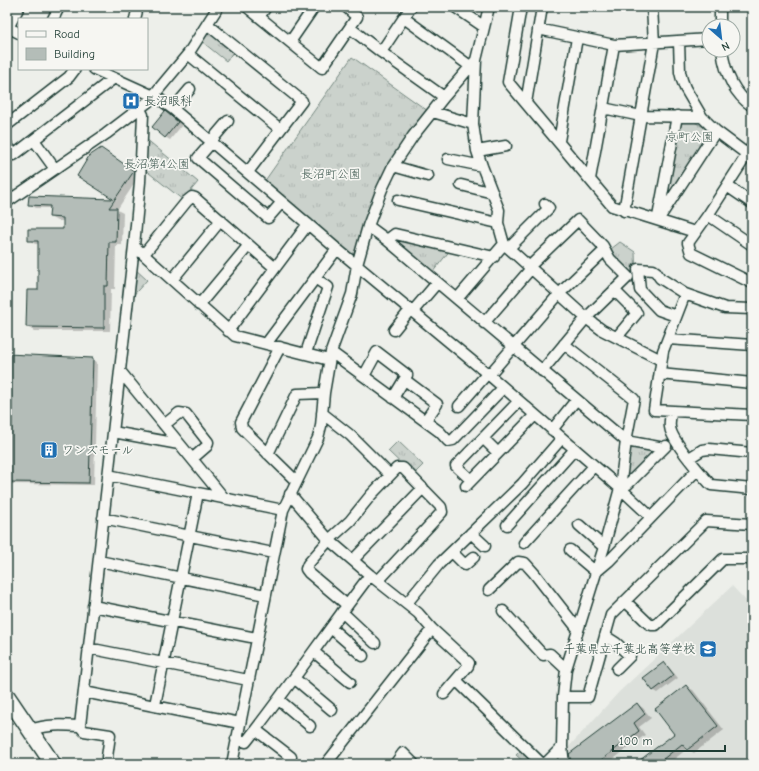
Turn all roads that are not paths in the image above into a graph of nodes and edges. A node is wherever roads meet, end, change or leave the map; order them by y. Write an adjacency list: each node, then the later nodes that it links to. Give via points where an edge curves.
1 (19, 7): 22 (street)
2 (59, 7): 17 (street)
3 (138, 7): 18 (street)
4 (218, 7): 20 (street)
5 (247, 7): 16 (street)
6 (266, 7): 16 (street)
7 (314, 7): 28 (street)
8 (346, 7): 23 (street, via 357,17)
9 (455, 7): 21 (street)
10 (489, 7): 21 (street)
11 (521, 7): 42 (street, via 508,82)
12 (542, 7): 24 (street)
13 (652, 7): 30 (street)
14 (720, 7): 19 (street)
15 (407, 11): 32 (street); 35 (street)
16 (259, 17): 28 (street)
17 (54, 18)
18 (135, 18)
19 (720, 18)
20 (207, 24): 33 (street); 54 (street, via 302,101)
21 (483, 26): 35 (street)
22 (7, 27): 25 (street)
23 (350, 28): 28 (street, via 322,68); 32 (street)
24 (538, 29): 26 (street); 42 (street)
25 (18, 32)
26 (577, 38): 31 (street); 57 (street)
27 (701, 40): 29 (street)
28 (290, 42)
29 (679, 42): 30 (street); 50 (street, via 682,80)
30 (654, 43): 31 (street); 48 (street)
31 (614, 45): 44 (street)
32 (381, 52): 41 (street)
33 (188, 54): 40 (street); 54 (street)
34 (723, 58): 43 (street, via 732,85)
35 (473, 63): 41 (street); 52 (street)
36 (74, 70): 53 (street, via 69,77)
37 (98, 70): 38 (street)
38 (112, 74): 40 (street); 56 (street)
39 (190, 90): 46 (street)
40 (153, 96): 45 (street); 46 (street)
41 (444, 97): 47 (street)
42 (526, 103): 57 (street)
43 (752, 106)
44 (603, 108): 48 (street); 69 (street)
45 (140, 109): 66 (street); 89 (street, via 143,115)
46 (173, 110): 58 (street)
47 (433, 112): 52 (street); 64 (street)
48 (641, 116): 49 (street); 78 (street)
49 (676, 116): 50 (street); 81 (street)
50 (702, 117): 55 (street)
51 (228, 121): 58 (street)
52 (473, 124): 61 (street)
53 (7, 125)
54 (280, 129): 67 (street)
55 (716, 131): 62 (street); 81 (street)
56 (34, 140): 59 (street, via 14,155); 66 (street)
57 (559, 141): 69 (street)
58 (212, 142): 67 (street); 75 (street, via 198,158 268,218)
59 (7, 145)
60 (506, 146): 61 (street)
61 (477, 151): 65 (street)
62 (750, 153): 71 (street)
63 (448, 159): 65 (street)
64 (393, 166): 68 (street); 84 (street)
65 (482, 166): 72 (street)
66 (55, 169): 74 (street)
67 (248, 172): 75 (street)
68 (428, 176)
69 (590, 180): 78 (street, via 612,206)
70 (461, 186): 72 (street)
71 (727, 186): 76 (street); 79 (street)
72 (493, 193): 82 (street, via 499,210)
73 (398, 200): 82 (street)
74 (7, 202)
75 (282, 202): 83 (street)
76 (752, 203)
77 (545, 204): 90 (street, via 549,208)
78 (624, 211): 81 (street)
79 (708, 215): 85 (street); 88 (street)
80 (221, 220): 87 (street); 93 (street, via 192,197); 99 (street)
81 (658, 220): 85 (street)
82 (498, 223): 90 (street)
83 (308, 224): 91 (street); 97 (street)
84 (368, 226): 86 (street); 95 (street)
85 (695, 232): 101 (street, via 688,243 691,253)
86 (387, 240): 94 (street, via 395,234); 100 (street)
87 (249, 245): 97 (street); 106 (street)
88 (752, 245)
89 (134, 246): 93 (street); 125 (street)
90 (507, 246): 94 (street); 96 (street)
91 (337, 249): 95 (street); 98 (street)
92 (605, 250): 96 (street, via 578,220); 102 (street, via 610,260 628,277); 103 (street)
93 (144, 254): 99 (street)
94 (494, 257): 105 (street)
95 (357, 265): 108 (street); 122 (street, via 352,294)
96 (530, 266): 103 (street); 111 (street, via 528,272)
97 (274, 268): 113 (street)
98 (315, 278): 116 (street); 121 (street, via 328,287)
99 (172, 280): 106 (street)
100 (437, 283): 105 (street); 108 (street)
101 (752, 283)
102 (614, 290): 110 (street); 114 (street, via 637,314)
103 (559, 294): 110 (street); 120 (street)
104 (685, 294): 107 (street, via 725,308); 109 (street); 109 (street, via 660,278 653,270 638,269 640,290 659,310)
105 (457, 299): 111 (street)
106 (199, 305): 113 (street)
107 (752, 309)
108 (412, 311): 112 (street); 127 (street)
109 (676, 316): 115 (street)
110 (586, 318): 114 (street); 117 (street)
111 (484, 322): 120 (street)
112 (394, 330)
113 (228, 331): 116 (street, via 239,337)
114 (617, 337): 123 (street)
115 (668, 339): 118 (street); 123 (street)
116 (266, 344): 119 (street)
117 (564, 344): 124 (street); 148 (street, via 634,399)
118 (752, 345)
119 (280, 347): 121 (street); 154 (street, via 241,422 242,428)
120 (513, 347): 124 (street); 127 (street)
121 (306, 354): 122 (street)
122 (330, 356): 128 (street); 132 (street)
123 (661, 360): 126 (street)
124 (542, 371): 134 (street)
125 (120, 372): 142 (street); 144 (street)
126 (660, 374): 130 (street); 137 (street, via 654,410)
127 (488, 375): 131 (street); 136 (street)
128 (364, 376): 129 (street, via 377,352 407,375); 133 (street)
129 (405, 380): 133 (street); 141 (street, via 437,404)
130 (752, 383)
131 (503, 388): 135 (street); 141 (street, via 450,441)
132 (324, 394): 138 (street); 154 (street, via 297,394)
133 (393, 398): 141 (street)
134 (576, 400): 143 (street); 148 (street)
135 (519, 401): 139 (street); 145 (street)
136 (459, 406)
137 (671, 411): 140 (street); 147 (street, via 670,428)
138 (322, 414): 160 (street, via 350,435); 161 (street, via 318,438)
139 (535, 415): 143 (street); 152 (street)
140 (752, 415)
141 (425, 421)
142 (164, 425): 149 (street); 156 (street, via 179,413 186,414 208,442 208,446)
143 (552, 430): 146 (street)
144 (113, 432): 149 (street); 159 (street)
145 (484, 438): 152 (street); 152 (street, via 456,466 469,483)
146 (562, 438): 151 (street); 174 (street, via 522,484)
147 (674, 438): 150 (street); 155 (street)
148 (626, 442): 150 (street); 163 (street)
149 (179, 444): 156 (street)
150 (664, 448): 163 (street, via 628,484)
151 (575, 449): 157 (street); 172 (street)
152 (498, 453)
153 (752, 453): 155 (street, via 709,449)
154 (268, 454): 161 (street)
155 (689, 458): 158 (street)
156 (192, 459): 167 (street)
157 (594, 466): 163 (street); 177 (street)
158 (697, 470): 164 (street, via 711,485); 169 (street)
159 (108, 475): 165 (street); 170 (street)
160 (390, 475): 162 (street, via 397,468 403,468); 176 (street, via 350,521)
161 (296, 481): 166 (street)
162 (423, 488): 185 (street); 189 (street, via 441,507 442,512)
163 (620, 488): 169 (street); 179 (street)
164 (752, 489)
165 (198, 493): 167 (street); 175 (street)
166 (290, 494): 168 (street); 176 (street)
167 (224, 498): 168 (street)
168 (283, 510): 182 (street)
169 (651, 517): 187 (street)
170 (103, 518): 175 (street); 186 (street)
171 (752, 524): 192 (street, via 706,521)
172 (507, 525)
173 (579, 525): 179 (street)
174 (471, 533): 178 (street); 181 (street)
175 (189, 536): 182 (street); 188 (street)
176 (328, 540): 185 (street); 195 (street, via 306,569)
177 (524, 543)
178 (485, 546)
179 (604, 546): 187 (street)
180 (570, 550): 187 (street)
181 (452, 552): 183 (street, via 465,565); 193 (street)
182 (274, 553): 191 (street)
183 (474, 557)
184 (752, 559): 192 (street, via 723,559 656,624 649,624)
185 (353, 560): 189 (street)
186 (99, 561): 188 (street); 194 (street)
187 (596, 572): 199 (street)
188 (181, 578): 191 (street); 197 (street)
189 (374, 578): 193 (street); 195 (street)
190 (489, 590): 199 (street, via 518,562 525,563)
191 (265, 595): 202 (street)
192 (625, 601): 201 (street, via 611,615)
193 (407, 603): 200 (street)
194 (93, 606): 197 (street); 204 (street)
195 (344, 608): 198 (street); 203 (street)
196 (503, 611): 208 (street, via 543,655 550,654)
197 (172, 621): 202 (street); 207 (street)
198 (331, 628): 205 (street); 206 (street)
199 (577, 628): 208 (street)
200 (432, 629): 212 (street, via 469,663); 232 (street)
201 (604, 636): 209 (street, via 630,656); 217 (street, via 588,696)
202 (256, 638): 211 (street)
203 (375, 643)
204 (88, 648): 207 (street); 214 (street)
205 (314, 652): 210 (street); 213 (street)
206 (363, 656)
207 (164, 663): 211 (street); 219 (street)
208 (566, 669): 217 (street)
209 (617, 669)
210 (294, 678): 218 (street); 220 (street)
211 (248, 680): 221 (street)
212 (456, 680): 215 (street); 235 (street)
213 (350, 682)
214 (84, 692): 219 (street); 222 (street)
215 (444, 694)
216 (7, 696): 224 (highway)
217 (563, 697): 227 (street)
218 (279, 700): 223 (street); 225 (street)
219 (155, 705): 221 (street)
220 (332, 710)
221 (240, 723): 226 (street)
222 (80, 726): 224 (street, via 49,725); 230 (street, via 84,731 110,735 107,757)
223 (310, 726)
224 (30, 730): 229 (highway)
225 (256, 730): 226 (street, via 246,742); 228 (street)
226 (236, 739): 231 (street)
227 (562, 747): 236 (street); 237 (street)
228 (291, 757)
229 (53, 764)
230 (109, 764)
231 (232, 764)
232 (326, 764)
233 (395, 764): 234 (street, via 403,753)
234 (414, 764)
235 (542, 764)
236 (545, 764)
237 (564, 764)

